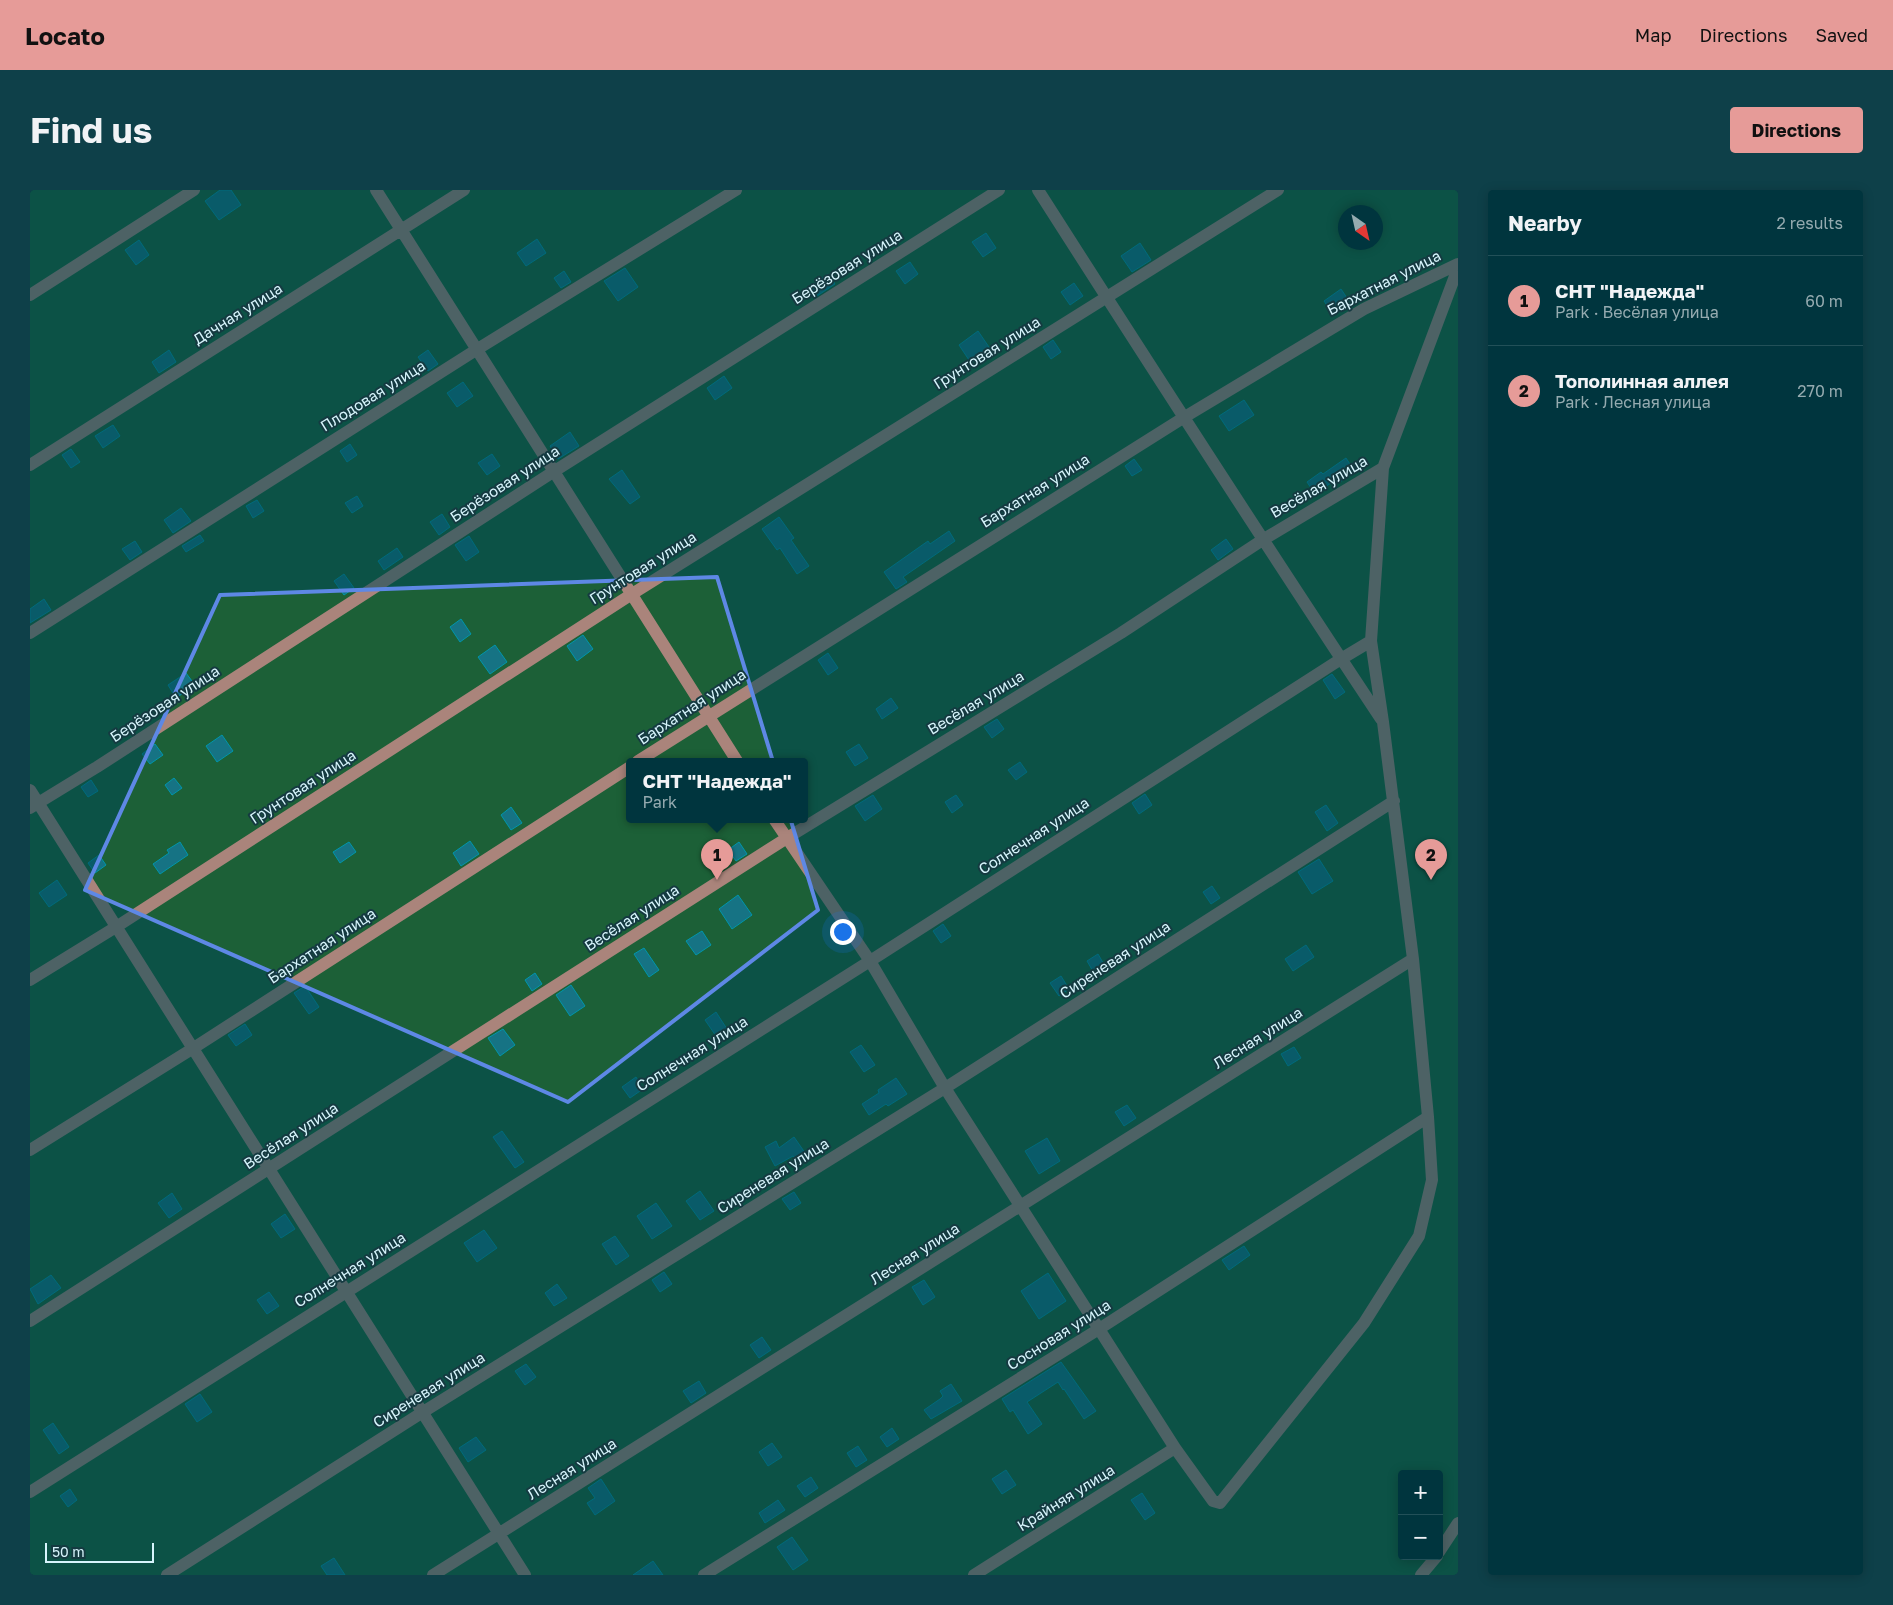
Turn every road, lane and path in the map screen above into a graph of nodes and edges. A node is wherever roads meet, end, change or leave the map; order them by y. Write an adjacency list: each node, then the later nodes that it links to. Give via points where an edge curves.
1 (194, 190): 11 (street)
2 (376, 190): 8 (street)
3 (464, 190): 8 (street, Дачная улица)
4 (736, 190): 13 (street, Плодовая улица)
5 (999, 190): 17 (street, Берёзовая улица)
6 (1038, 190): 12 (street)
7 (1278, 190): 12 (street, Грунтовая улица)
8 (401, 230): 13 (street); 15 (street, Дачная улица)
9 (1458, 264): 14 (street, Бархатная улица, via 1364,309)
10 (1458, 268): 16 (street)
11 (30, 295)
12 (1107, 298): 14 (street); 19 (street, Грунтовая улица)
13 (476, 350): 17 (street); 20 (street, Плодовая улица)
14 (1182, 418): 18 (street); 23 (street, Бархатная улица)
15 (30, 465)
16 (1384, 468): 18 (street, Весёлая улица); 21 (street)
17 (553, 472): 19 (street); 30 (street, Берёзовая улица)
18 (1264, 538): 22 (street); 32 (street, Весёлая улица, via 1121,633)
19 (632, 594): 23 (street); 33 (street, Грунтовая улица)
20 (30, 633)
21 (1371, 642): 22 (street, Солнечная улица); 24 (street)
22 (1341, 658): 24 (street); 35 (street, Солнечная улица)
23 (708, 716): 25 (street, Бархатная улица); 26 (street)
24 (1384, 722): 29 (street)
25 (643, 758)
26 (735, 758)
27 (626, 770): 37 (street, Бархатная улица)
28 (30, 790): 30 (street)
29 (1394, 800): 34 (street); 38 (street, Сиреневая улица)
30 (34, 806): 33 (street)
31 (777, 823): 32 (street)
32 (787, 838): 35 (street); 41 (street, Весёлая улица)
33 (116, 927): 36 (street, Грунтовая улица); 37 (street)
34 (1413, 959): 39 (street); 42 (street, Лесная улица)
35 (870, 961): 38 (street); 43 (street, Солнечная улица)
36 (30, 980)
37 (192, 1049): 40 (street, Бархатная улица); 41 (street)
38 (945, 1088): 42 (street); 46 (street, Сиреневая улица)
39 (1428, 1117): 45 (street, Сосновая улица); 47 (street, via 1432,1180 1419,1236 1364,1323 1220,1503 1213,1501)
40 (30, 1150)
41 (269, 1170): 43 (street); 44 (street, Весёлая улица)
42 (1022, 1206): 45 (street); 50 (street, Лесная улица)
43 (346, 1292): 46 (street); 48 (street, Солнечная улица)
44 (30, 1322)
45 (1099, 1329): 47 (street); 56 (street, Сосновая улица)
46 (423, 1412): 50 (street); 53 (street, Сиреневая улица)
47 (1175, 1448): 57 (street, Крайняя улица)
48 (30, 1492)
49 (1458, 1523): 51 (street)
50 (498, 1534): 54 (street, Лесная улица); 55 (street)
51 (1443, 1546)
52 (1433, 1560): 58 (street)
53 (167, 1575)
54 (433, 1575)
55 (525, 1575)
56 (704, 1575)
57 (974, 1575)
58 (1420, 1575)

